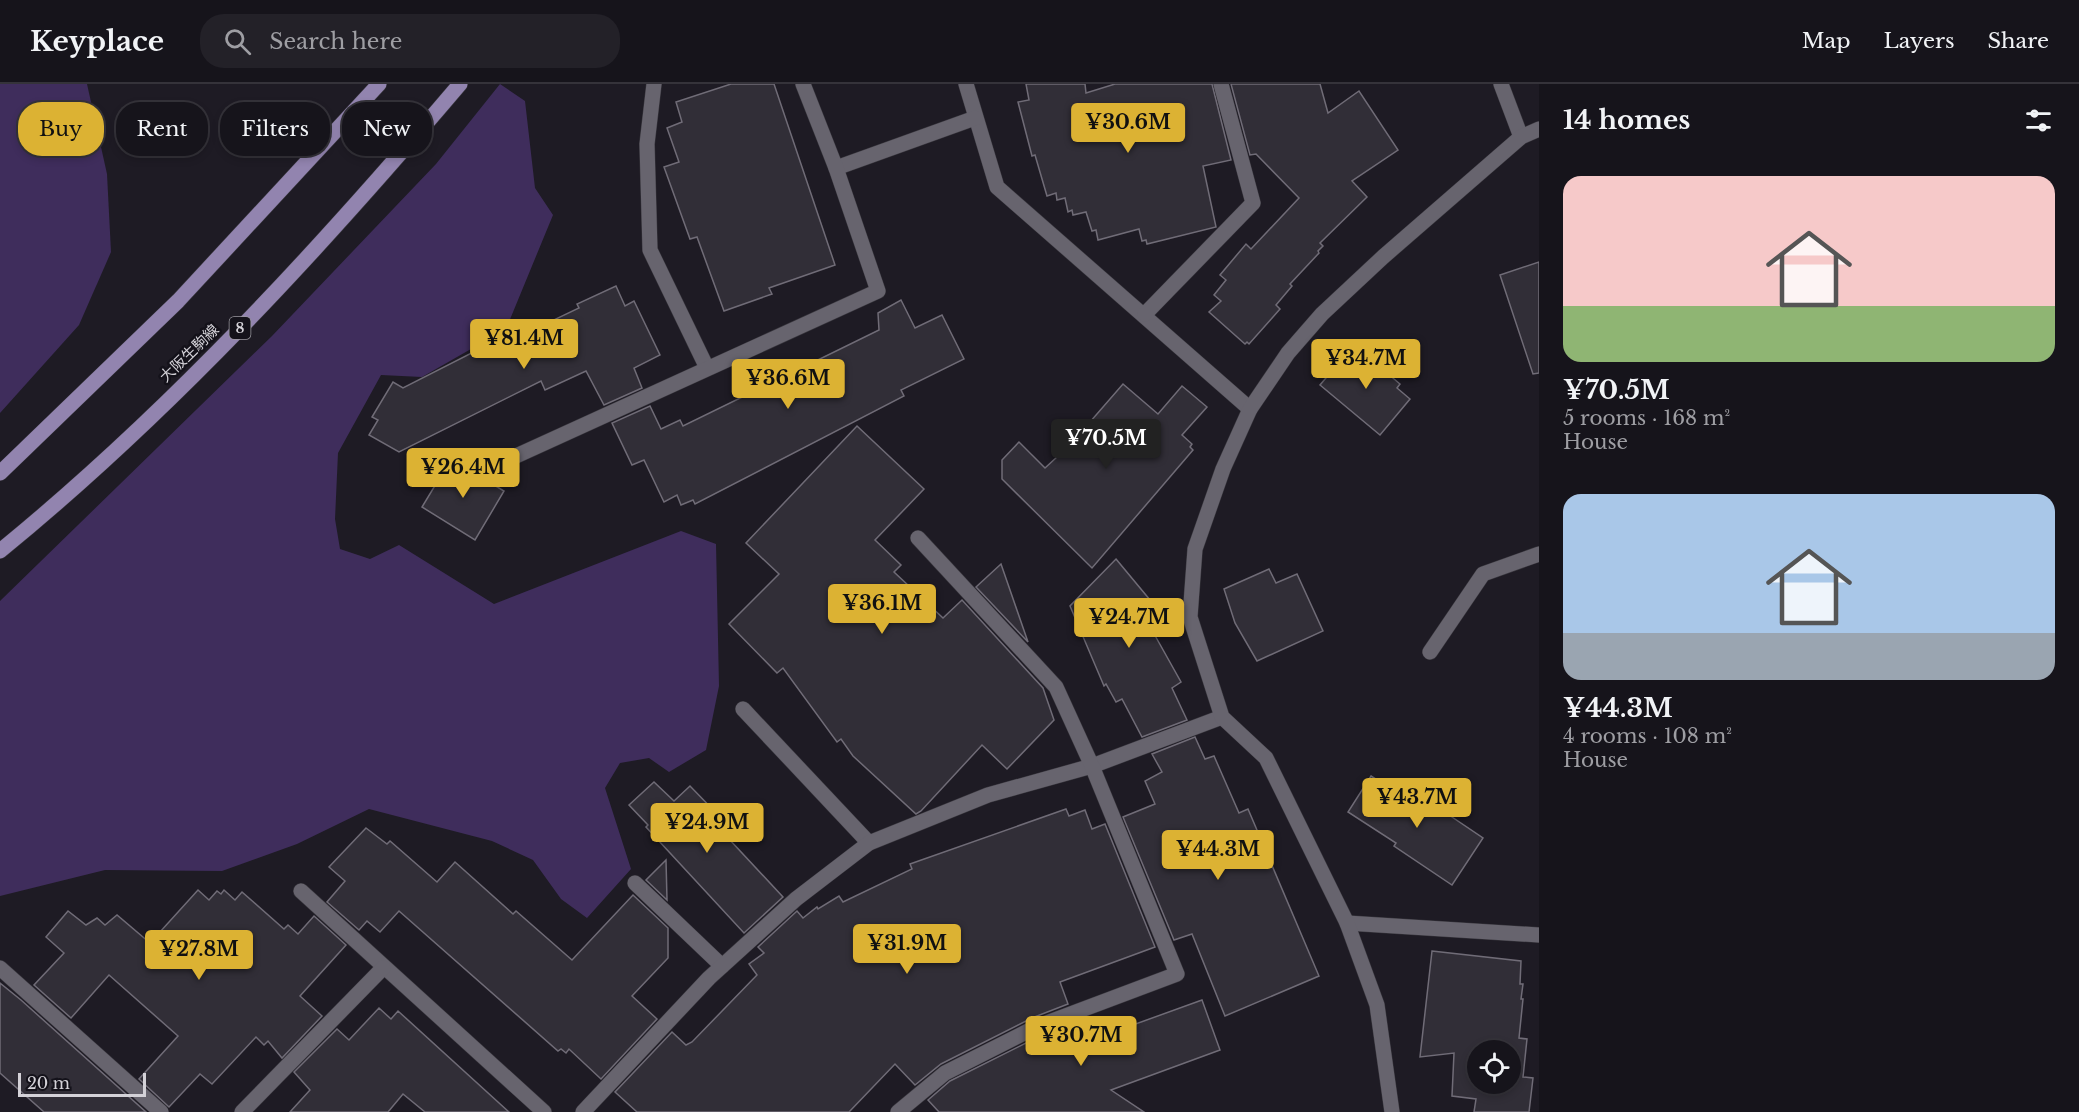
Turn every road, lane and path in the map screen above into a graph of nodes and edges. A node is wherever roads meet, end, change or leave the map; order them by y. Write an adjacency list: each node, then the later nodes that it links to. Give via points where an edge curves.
1 (379, 84): 16 (main road, via 178,302)
2 (460, 84): 18 (main road, 大阪生駒線 / 8, via 377,182 214,355)
3 (654, 84): 13 (street, via 647,144 650,250)
4 (803, 84): 11 (street)
5 (966, 84): 8 (street)
6 (1221, 84): 12 (street, via 1253,203)
7 (1501, 84): 10 (street)
8 (975, 118): 11 (street); 12 (street, via 997,187)
9 (1539, 129): 10 (street)
10 (1521, 137): 14 (street, via 1322,314 1288,353)
11 (836, 168): 13 (street, via 878,291)
12 (1145, 314): 14 (street)
13 (707, 368): 15 (street)
14 (1250, 409): 22 (street, via 1223,469 1195,549 1190,617)
15 (516, 456)
16 (0, 473)
17 (918, 538): 23 (street, via 1056,687)
18 (0, 551)
19 (1539, 554): 20 (street, via 1483,574)
20 (1430, 652)
21 (743, 709): 24 (street)
22 (1222, 717): 23 (street); 27 (street, via 1266,758)
23 (1092, 766): 24 (street, via 988,795); 36 (street, via 1177,974 1036,1027 945,1073)
24 (869, 843): 29 (street, via 796,899)
25 (635, 883): 29 (street)
26 (301, 891): 31 (street)
27 (1347, 923): 28 (street); 37 (street, via 1377,1005)
28 (1539, 935)
29 (722, 966): 35 (street)
30 (0, 968): 32 (street)
31 (383, 968): 33 (street); 34 (street)
32 (161, 1112)
33 (242, 1112)
34 (544, 1112)
35 (583, 1112)
36 (898, 1112)
37 (1392, 1112)

